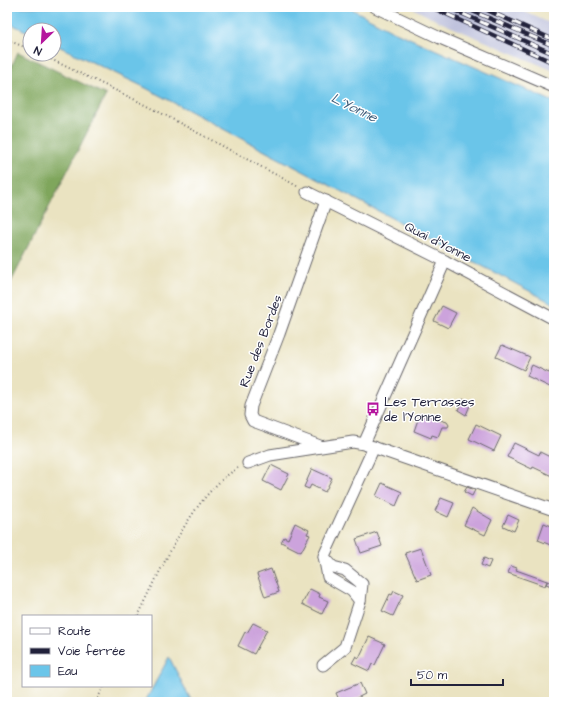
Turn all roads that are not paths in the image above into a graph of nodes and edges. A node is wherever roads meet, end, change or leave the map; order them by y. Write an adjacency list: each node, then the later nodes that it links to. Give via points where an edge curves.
1 (379, 8): 2 (street, via 440,38)
2 (554, 87)
3 (307, 192): 4 (street, Quai d'Yonne)
4 (326, 201): 5 (street, Quai d'Yonne); 8 (street, Rue des Bordes, via 251,406 250,416 253,421)
5 (445, 261): 6 (street, Quai d'Yonne); 7 (street)
6 (554, 319)
7 (364, 444): 8 (street); 10 (street); 11 (street, via 324,556 333,567 345,570 362,584 360,601 346,647)
8 (321, 447): 9 (street, via 270,455)
9 (248, 463)
10 (554, 510)
11 (323, 665)

